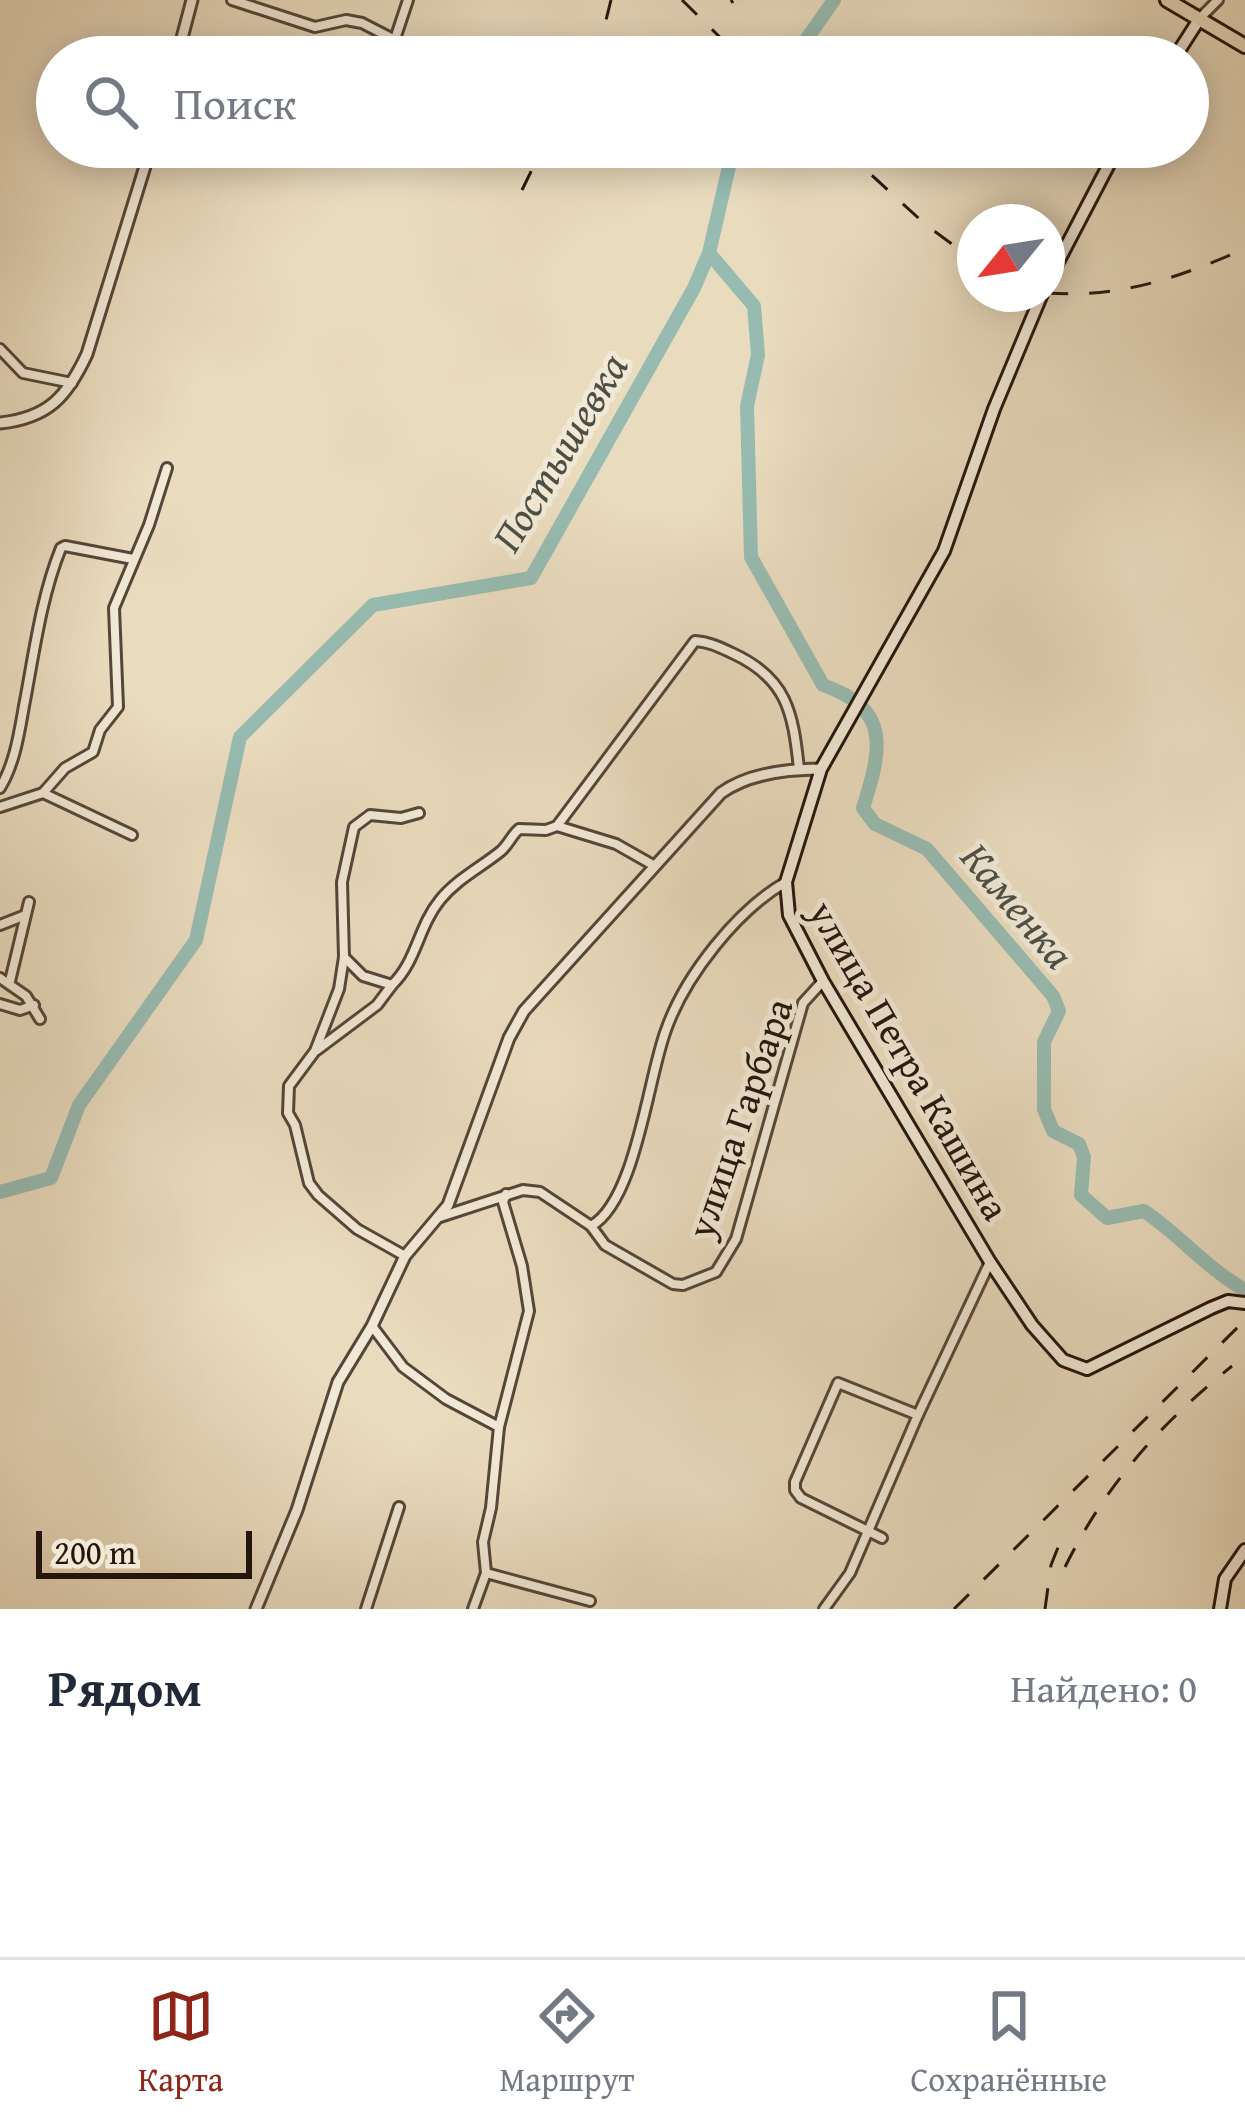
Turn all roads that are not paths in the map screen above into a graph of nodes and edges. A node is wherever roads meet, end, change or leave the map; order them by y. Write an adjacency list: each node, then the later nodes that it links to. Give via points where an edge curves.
1 (192, 0): 7 (street)
2 (232, 0): 8 (street, via 315,27 346,20)
3 (408, 0): 9 (street)
4 (1167, 0): 6 (main road)
5 (1218, 0): 6 (street)
6 (1200, 18): 10 (main road); 11 (main road)
7 (183, 36)
8 (387, 36)
9 (396, 36)
10 (1188, 36)
11 (1245, 46)
12 (145, 168): 17 (street)
13 (1107, 168): 14 (main road)
14 (1065, 249)
15 (1034, 312): 22 (main road, улица Петра Кашина, via 944,551)
16 (0, 349): 17 (street, via 23,373)
17 (74, 383): 18 (street, via 32,418)
18 (0, 423)
19 (167, 468): 20 (street)
20 (133, 559): 23 (street, via 61,548); 24 (street, via 114,608 118,706 93,752)
21 (799, 769): 22 (street); 27 (street, via 776,680 695,641); 29 (street, via 734,783)
22 (821, 769): 30 (main road, улица Петра Кашина)
23 (0, 788)
24 (43, 793): 25 (street); 28 (street)
25 (0, 807)
26 (419, 813): 34 (street, via 370,815 354,827 341,882)
27 (557, 826): 29 (street); 37 (street, via 519,829 440,901)
28 (132, 835)
29 (653, 865): 43 (street, via 524,1011)
30 (786, 881): 36 (main road, улица Петра Кашина, via 789,915); 44 (street, via 740,915 680,997 637,1145 610,1208)
31 (29, 902): 32 (street)
32 (25, 915): 33 (street); 35 (street)
33 (0, 926)
34 (344, 957): 37 (street, via 363,976); 41 (street)
35 (5, 979): 39 (street)
36 (823, 981): 44 (street, улица Гарбара, via 803,1004 736,1239 716,1272 673,1283 605,1245); 46 (main road, улица Петра Кашина)
37 (392, 985): 41 (street)
38 (0, 1004): 39 (street)
39 (34, 1005): 40 (street)
40 (40, 1019)
41 (315, 1051): 45 (street, via 289,1086 287,1113 309,1183 357,1229)
42 (506, 1193): 43 (street); 44 (street, via 540,1192); 50 (street, via 529,1311)
43 (437, 1219): 45 (street)
44 (591, 1226)
45 (405, 1256): 48 (street)
46 (990, 1262): 47 (main road, улица Петра Кашина, via 1063,1360 1087,1369 1211,1308); 49 (street)
47 (1245, 1303)
48 (372, 1326): 50 (street, via 403,1367); 57 (street, via 338,1382)
49 (918, 1415): 52 (street); 52 (street, via 838,1383 794,1482 802,1498)
50 (499, 1427): 55 (street)
51 (399, 1508): 58 (street)
52 (868, 1529): 53 (street); 60 (street)
53 (883, 1538)
54 (1244, 1555): 61 (main road, via 1225,1580)
55 (486, 1573): 56 (street); 59 (street)
56 (590, 1600)
57 (256, 1609)
58 (366, 1609)
59 (473, 1609)
60 (824, 1609)
61 (1220, 1609)

